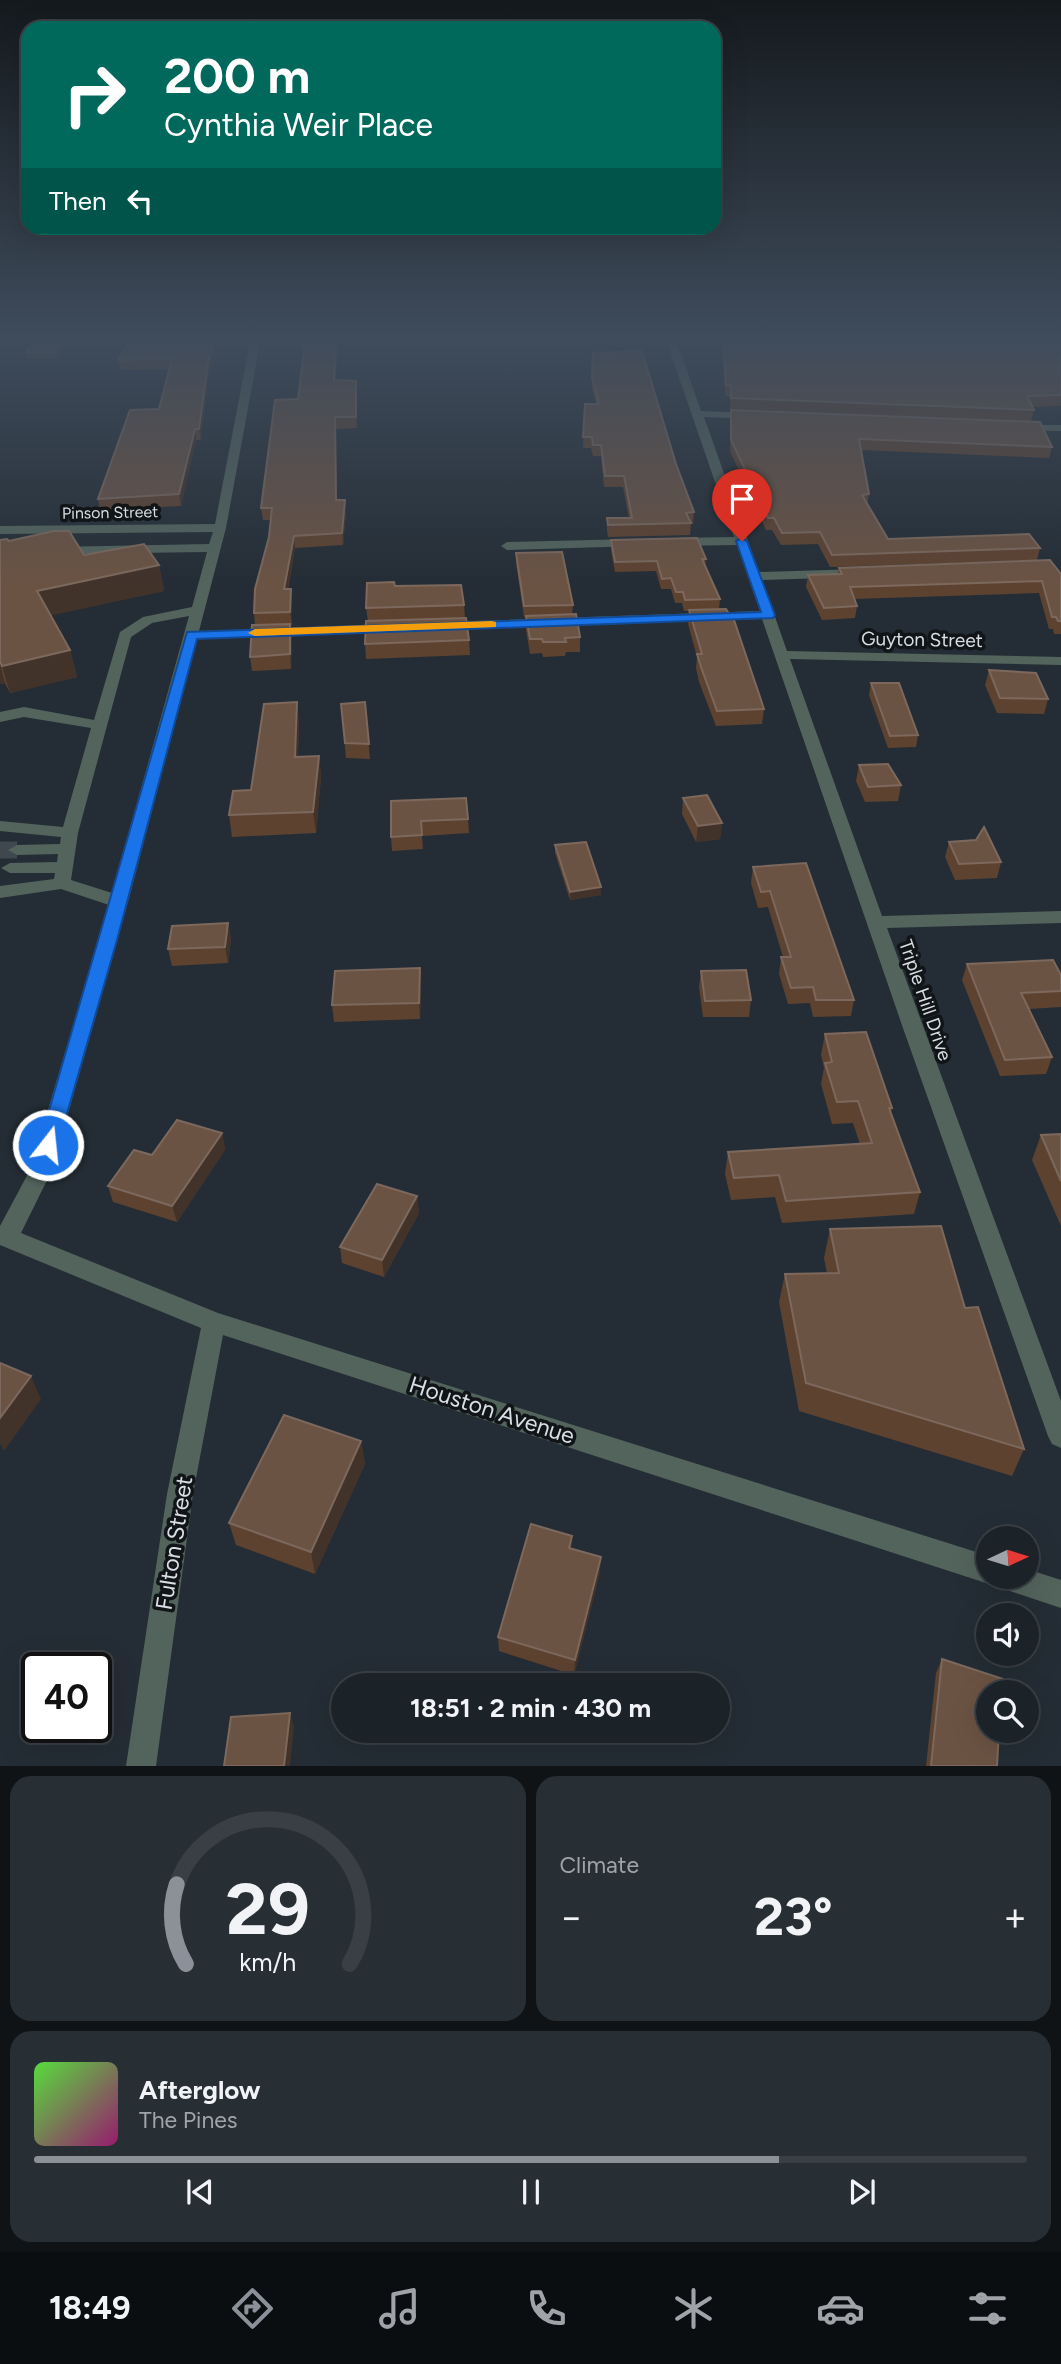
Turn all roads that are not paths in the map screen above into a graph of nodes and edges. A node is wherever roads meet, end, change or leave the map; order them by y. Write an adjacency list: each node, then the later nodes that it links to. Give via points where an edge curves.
1 (240, 419): 5 (street)
2 (698, 419): 7 (street, Triple Hill Drive)
3 (1004, 427): 4 (street)
4 (1061, 428)
5 (220, 528): 6 (street, Pinson Street); 9 (street)
6 (1, 533)
7 (742, 541): 8 (street); 12 (street, Triple Hill Drive)
8 (506, 546)
9 (215, 548): 10 (street); 13 (street)
10 (41, 550)
11 (880, 572): 12 (street)
12 (755, 576): 14 (street, Triple Hill Drive)
13 (198, 610): 17 (street); 21 (street, via 148,620 125,635)
14 (768, 615): 15 (street); 18 (street, Triple Hill Drive)
15 (425, 627)
16 (398, 628): 17 (street)
17 (191, 635): 28 (street)
18 (783, 655): 19 (street, Guyton Street); 30 (street, Triple Hill Drive)
19 (1061, 661)
20 (0, 717): 21 (street, via 24,712)
21 (99, 725): 23 (street)
22 (0, 825): 23 (street)
23 (68, 841): 24 (street); 26 (street)
24 (17, 850)
25 (10, 868): 26 (street)
26 (63, 875): 27 (street); 28 (street)
27 (0, 892)
28 (119, 902): 31 (street, via 41,1170)
29 (1061, 917): 30 (street)
30 (876, 922): 33 (street, Triple Hill Drive)
31 (4, 1236): 32 (street, Houston Avenue)
32 (214, 1322): 34 (street, Houston Avenue); 37 (street, Fulton Street, via 180,1494)
33 (1061, 1436)
34 (976, 1566)
35 (1040, 1587): 36 (street)
36 (1061, 1594)
37 (141, 1766)

